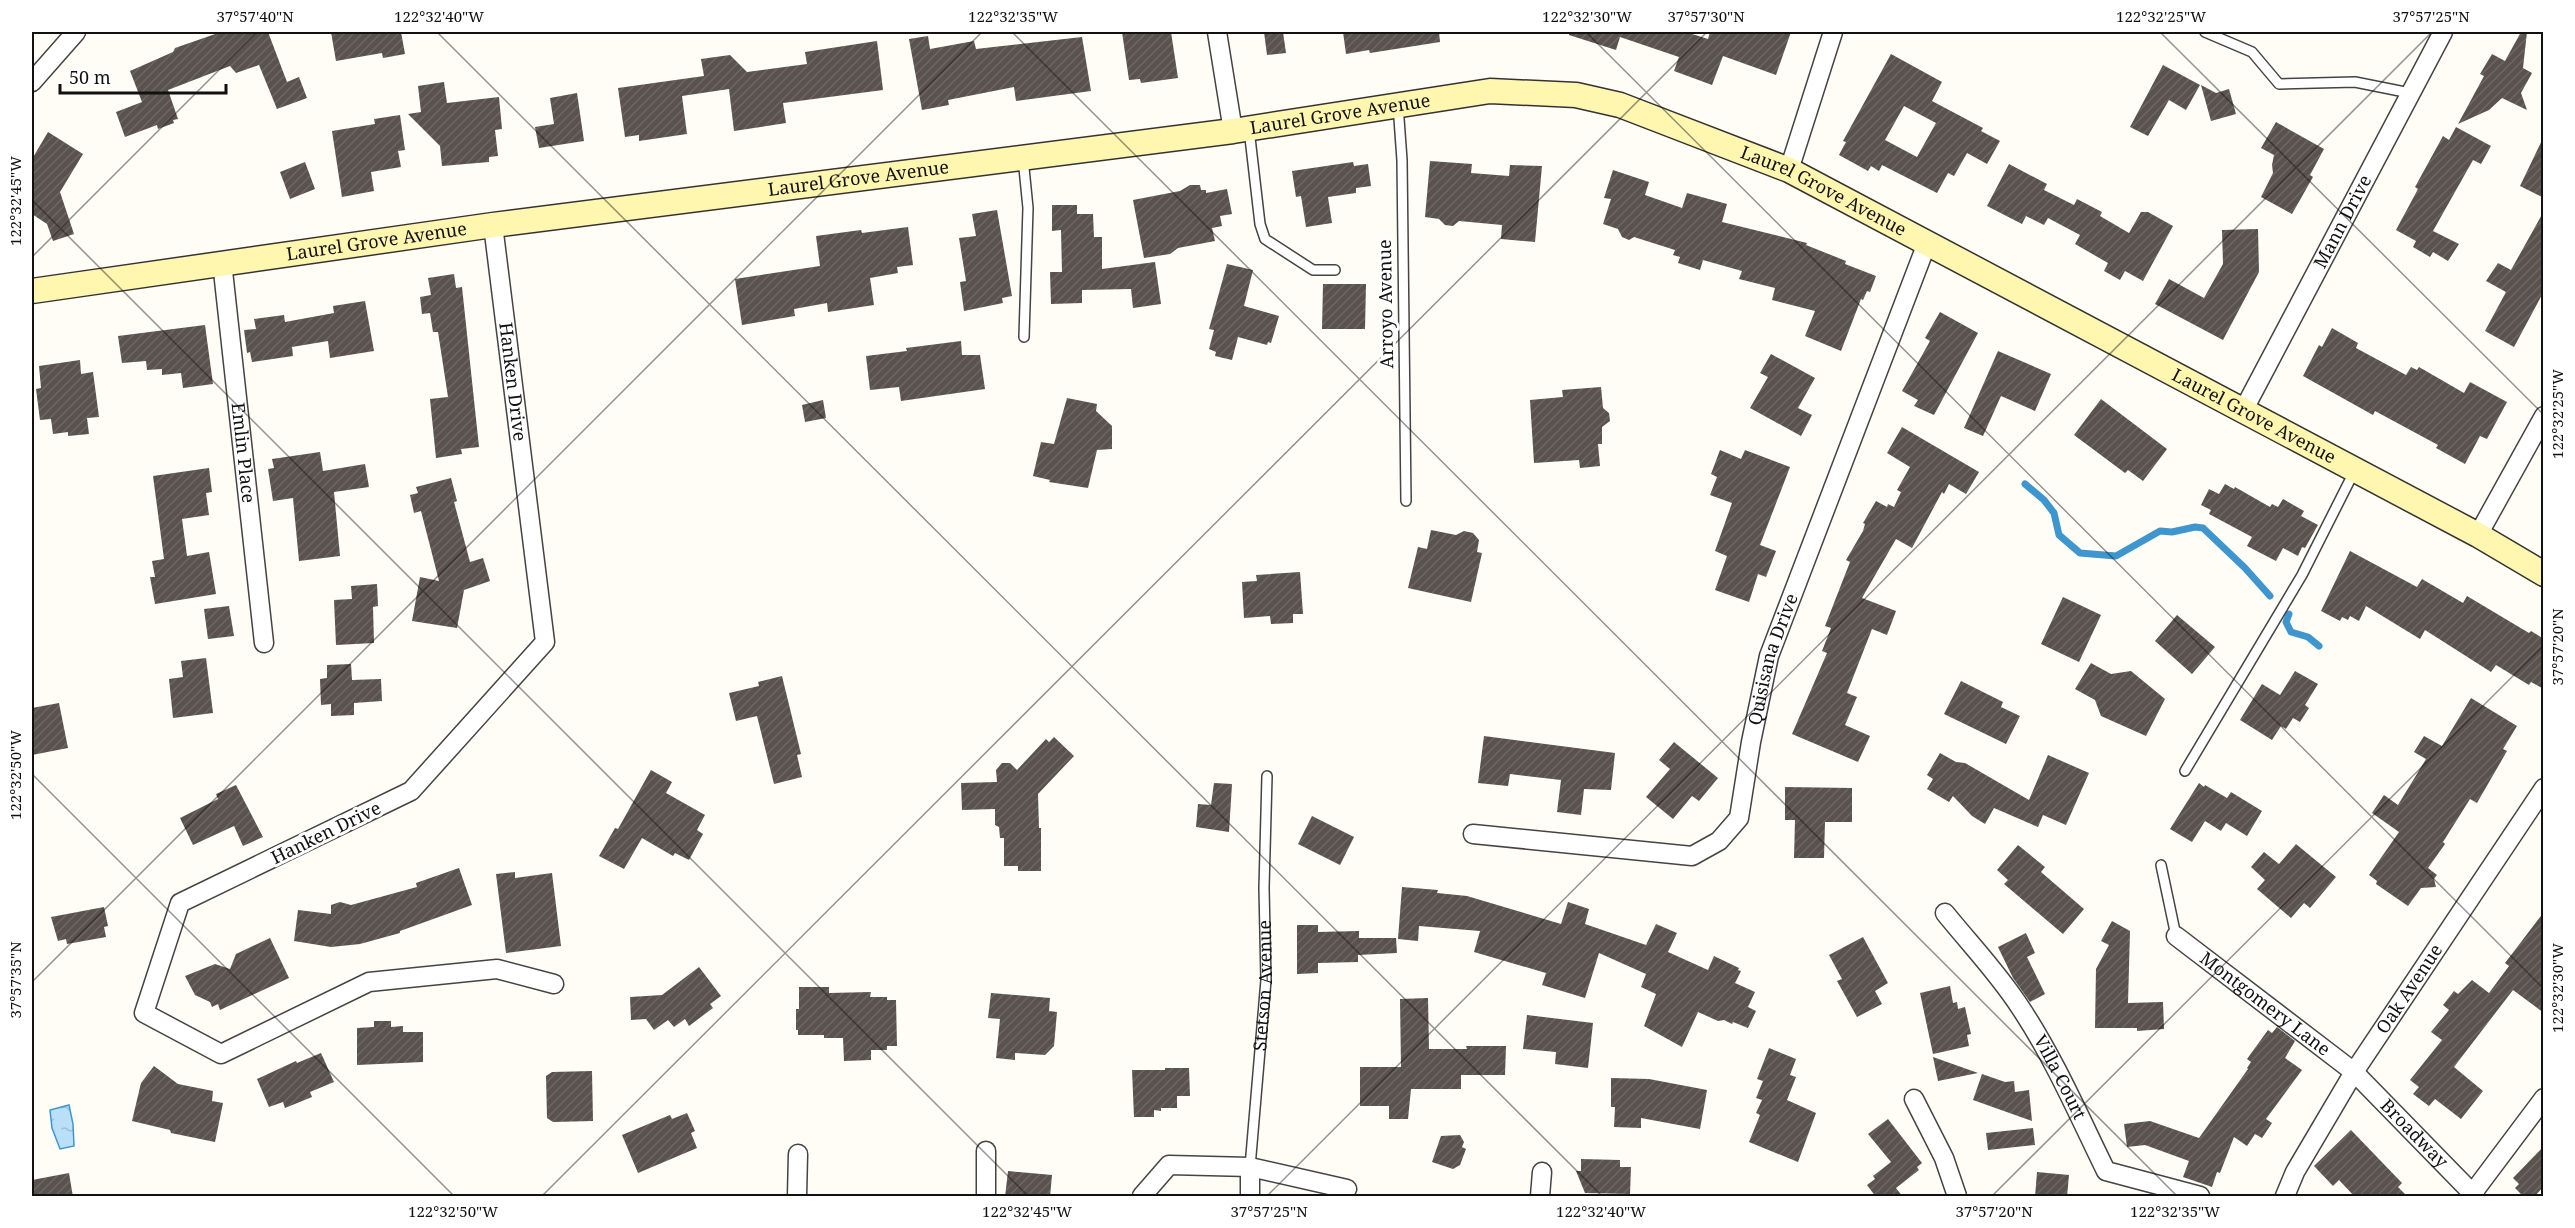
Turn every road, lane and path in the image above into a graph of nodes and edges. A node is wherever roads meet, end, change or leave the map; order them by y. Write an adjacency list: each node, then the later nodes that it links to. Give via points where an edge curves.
1 (76, 32): 6 (street)
2 (1217, 32): 9 (street)
3 (1833, 32): 11 (street)
4 (2205, 32): 7 (lane, via 2252,52 2279,84 2355,82)
5 (2443, 32): 7 (street, Mann Drive)
6 (32, 82)
7 (2410, 93): 18 (street, Mann Drive)
8 (1398, 105): 9 (street, Laurel Grove Avenue); 11 (street, Laurel Grove Avenue, via 1491,91 1576,94 1620,105); 21 (lane, Arroyo Avenue)
9 (1241, 130): 10 (street, Laurel Grove Avenue); 15 (lane, via 1265,239 1313,270)
10 (1023, 158): 12 (street, Laurel Grove Avenue); 17 (lane, via 1028,208)
11 (1789, 170): 13 (street, Laurel Grove Avenue)
12 (494, 225): 14 (street, Laurel Grove Avenue); 32 (street, Hanken Drive, via 546,642 411,791 180,903 144,1013 221,1053 369,982 497,969)
13 (1927, 243): 18 (street, Laurel Grove Avenue); 28 (street, Quisisana Drive, via 1769,656 1739,818 1719,841 1692,856)
14 (222, 262): 16 (street, Laurel Grove Avenue); 24 (street, Emlin Place)
15 (1335, 270)
16 (32, 291)
17 (1023, 337)
18 (2243, 411): 20 (street, Laurel Grove Avenue)
19 (2544, 416): 22 (street)
20 (2355, 470): 22 (street, Laurel Grove Avenue); 25 (lane, via 2302,575)
21 (1406, 501)
22 (2478, 535): 23 (street, Laurel Grove Avenue)
23 (2544, 574)
24 (264, 643)
25 (2185, 771)
26 (1267, 776): 38 (lane, Stetson Avenue, via 1266,980)
27 (2544, 788): 33 (street, Oak Avenue)
28 (1473, 834)
29 (2161, 865): 31 (lane)
30 (1946, 913): 48 (street, Villa Court, via 2022,1008 2106,1171)
31 (2176, 936): 33 (street, Montgomery Lane)
32 (554, 984)
33 (2354, 1072): 41 (street, Broadway); 49 (street, Oak Avenue, via 2295,1172)
34 (2544, 1098): 41 (street)
35 (1914, 1099): 47 (street, via 1944,1158)
36 (986, 1151): 43 (street)
37 (798, 1154): 42 (street)
38 (1250, 1167): 40 (street); 44 (street, via 1169,1165); 45 (street, Stetson Avenue)
39 (1542, 1172): 46 (street)
40 (1347, 1189)
41 (2474, 1195)
42 (797, 1197)
43 (986, 1197)
44 (1142, 1197)
45 (1250, 1197)
46 (1540, 1197)
47 (1957, 1197)
48 (2199, 1197)
49 (2285, 1197)

